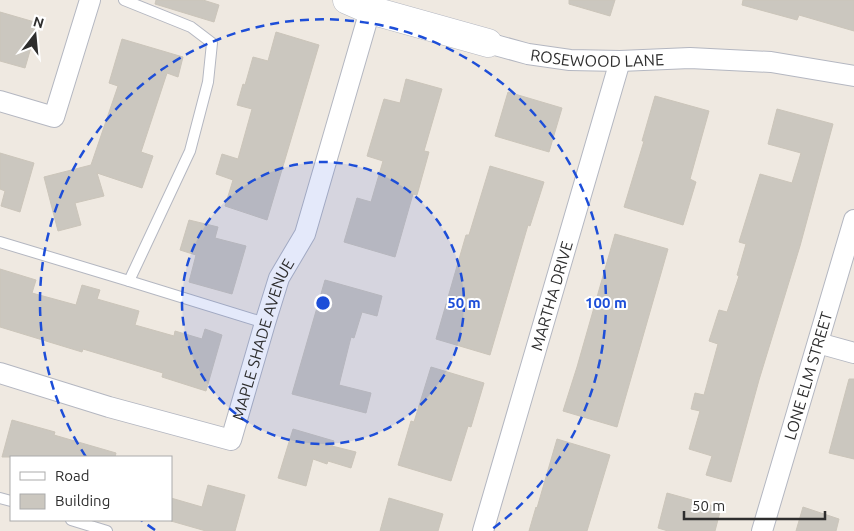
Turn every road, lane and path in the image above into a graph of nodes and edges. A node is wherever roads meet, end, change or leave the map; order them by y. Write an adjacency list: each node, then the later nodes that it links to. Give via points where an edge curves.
1 (90, 0): 7 (street, via 54,117)
2 (124, 0): 10 (lane, via 191,27 212,43 208,82 190,151)
3 (363, 3): 4 (street, ROSEWOOD LANE); 11 (street, MAPLE SHADE AVENUE, via 304,234 279,278)
4 (488, 43): 5 (street, ROSEWOOD LANE, via 528,54 570,60)
5 (620, 61): 6 (street, ROSEWOOD LANE, via 690,58 771,62); 17 (street, MARTHA DRIVE)
6 (854, 76)
7 (0, 101)
8 (854, 220): 12 (street, LONE ELM STREET)
9 (0, 242): 10 (lane)
10 (130, 281): 11 (lane)
11 (265, 323): 14 (street, MAPLE SHADE AVENUE, via 232,440 109,407)
12 (818, 342): 13 (street); 18 (street, LONE ELM STREET)
13 (854, 353)
14 (0, 372)
15 (74, 521): 16 (lane)
16 (108, 531)
17 (483, 531)
18 (762, 531)

